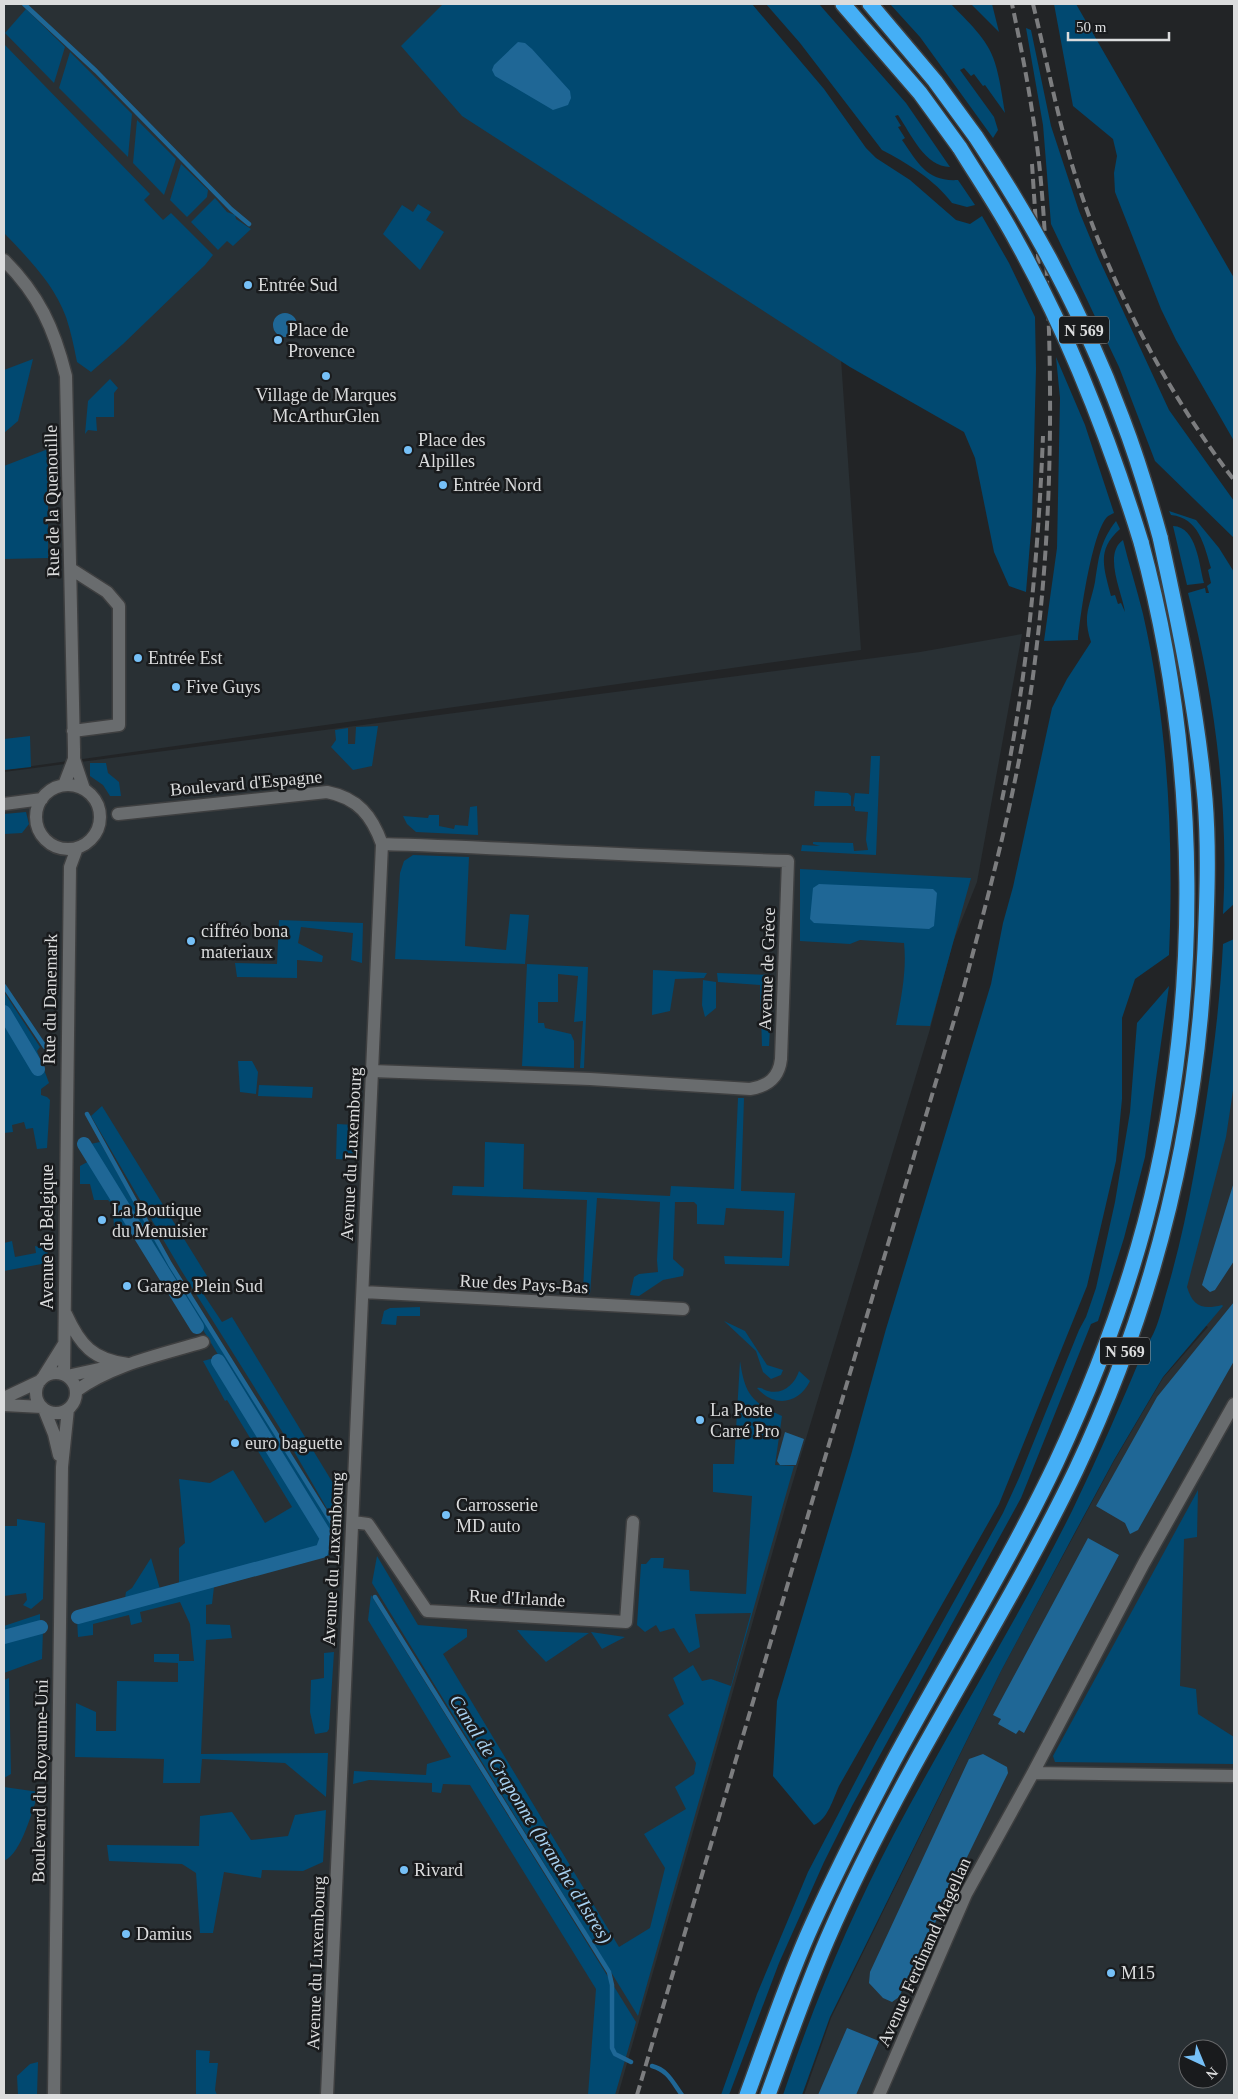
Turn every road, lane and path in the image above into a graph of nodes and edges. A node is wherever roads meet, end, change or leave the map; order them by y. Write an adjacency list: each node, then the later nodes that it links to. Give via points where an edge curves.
1 (843, 4): 41 (highway, N 569, bridge, via 920,93 960,148 1017,240 1084,379 1123,482 1141,542 1177,719 1187,888 1184,973 1178,1052 1146,1221 1121,1304 1094,1377 1016,1542 849,1848 779,2006)
2 (870, 4): 42 (highway, N 569, bridge, via 935,81 976,137 1032,228 1062,283 1122,417 1160,537 1186,656 1205,802 1208,890 1198,1050 1183,1146 1141,1310 1076,1469 911,1771 825,1945)
3 (4, 260): 4 (street, Rue de la Quenouille, via 41,306 57,342 66,376)
4 (71, 570): 5 (street, Rue de la Quenouille); 5 (street, via 107,592 119,606 119,725)
5 (73, 731): 6 (street, Rue de la Quenouille)
6 (74, 759): 7 (street, Rue de la Quenouille); 8 (street, Rue de la Quenouille)
7 (64, 785): 8 (street); 11 (street, via 54,789)
8 (84, 789): 9 (street)
9 (94, 799): 12 (street); 13 (street, via 100,816)
10 (4, 804): 11 (street)
11 (40, 804): 15 (street, via 37,824 41,834)
12 (118, 814): 13 (street); 14 (street, Boulevard d'Espagne, via 327,792 346,798 361,808 375,825)
13 (95, 834): 16 (street)
14 (382, 844): 18 (street, Avenue du Luxembourg); 18 (street, Avenue de Grèce, via 788,861 781,1059 773,1079 750,1089)
15 (58, 847): 16 (street); 17 (street)
16 (77, 848): 17 (street, Rue du Danemark)
17 (70, 867): 19 (street, Rue du Danemark)
18 (372, 1071): 20 (street, Avenue du Luxembourg)
19 (65, 1130): 22 (street, Avenue de Belgique)
20 (363, 1292): 21 (street, Rue des Pays-Bas); 35 (street, Avenue du Luxembourg)
21 (683, 1309)
22 (64, 1310): 24 (street, Avenue de Belgique); 25 (street, via 75,1334 88,1349 111,1362)
23 (203, 1342): 25 (street)
24 (64, 1344): 26 (street, Avenue de Belgique); 27 (street)
25 (128, 1364): 26 (street); 28 (street)
26 (66, 1375): 27 (street, via 56,1373); 28 (street)
27 (42, 1378): 29 (street); 32 (street, via 36,1397)
28 (76, 1391): 33 (street, via 73,1404)
29 (4, 1398)
30 (1234, 1404): 37 (street, Avenue Ferdinand Magellan, via 1144,1563)
31 (4, 1405): 32 (street)
32 (43, 1408): 33 (street, via 56,1413); 34 (street, Boulevard du Royaume-Uni, via 54,1434)
33 (68, 1409): 34 (street, Boulevard du Royaume-Uni)
34 (62, 1468): 39 (street, Boulevard du Royaume-Uni)
35 (353, 1522): 36 (street, Rue d'Irlande, via 368,1524 427,1611 626,1622); 40 (street, Avenue du Luxembourg)
36 (633, 1522)
37 (1033, 1773): 38 (street); 43 (street, Avenue Ferdinand Magellan, via 966,1894)
38 (1234, 1776)
39 (54, 2095)
40 (327, 2095)
41 (747, 2095)
42 (768, 2095)
43 (879, 2095)

